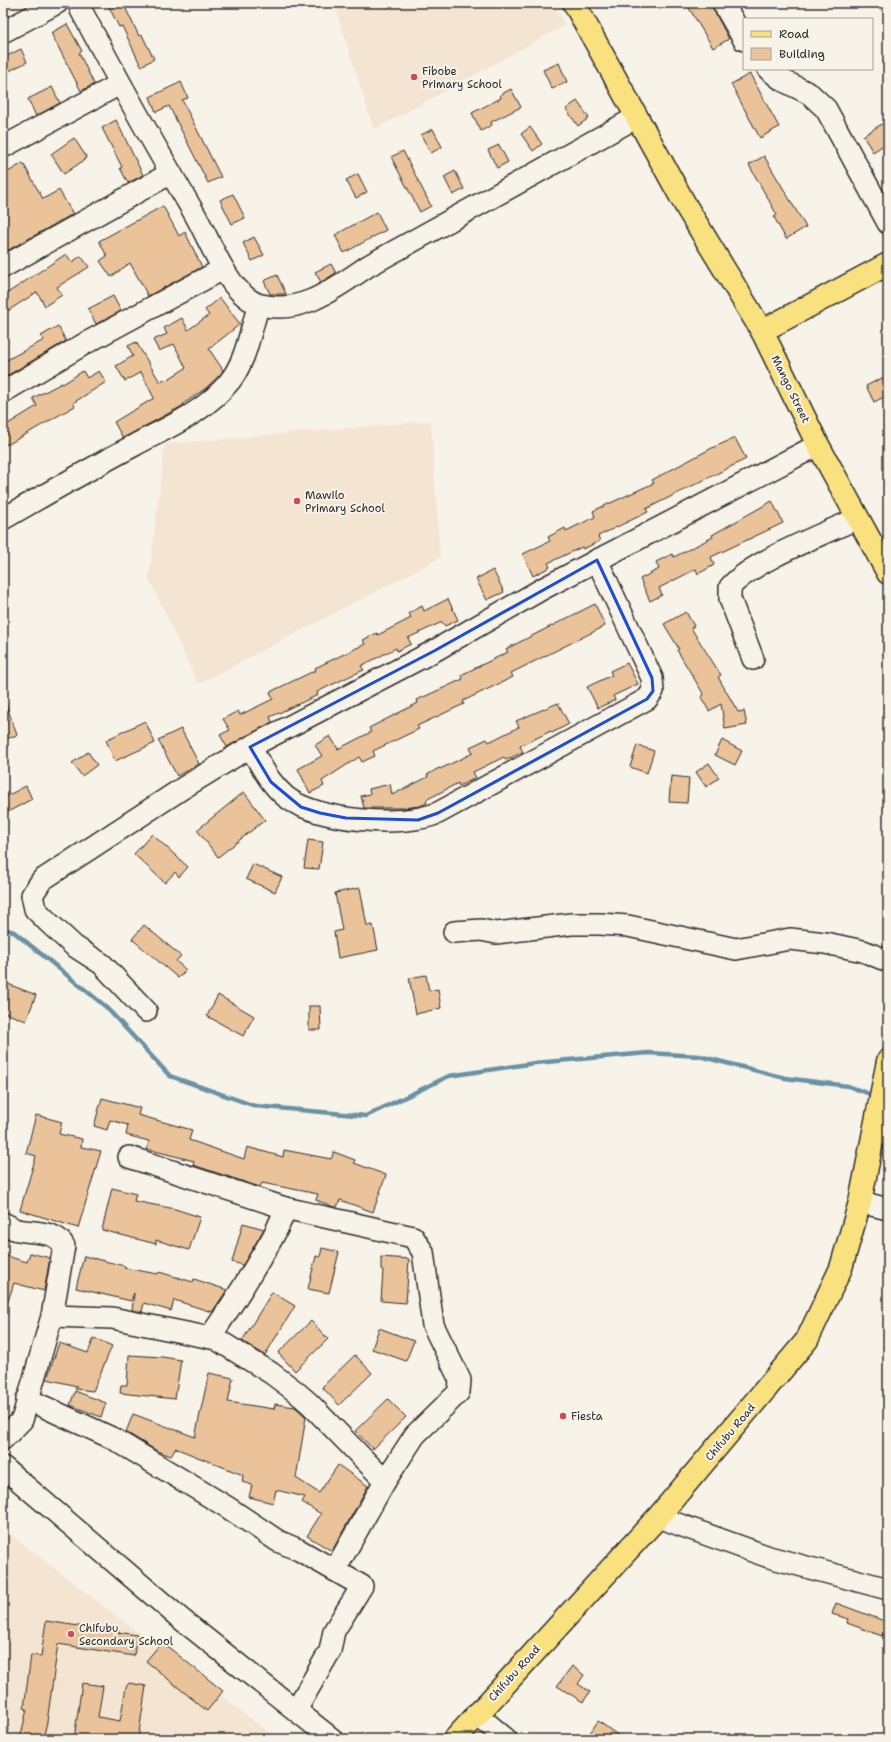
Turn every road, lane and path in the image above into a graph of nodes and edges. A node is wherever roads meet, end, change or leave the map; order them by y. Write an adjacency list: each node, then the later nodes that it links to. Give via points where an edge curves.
1 (57, 3): 5 (street)
2 (79, 3): 8 (street)
3 (574, 3): 9 (main road, Mango Street)
4 (723, 3): 6 (street)
5 (3, 32)
6 (743, 38)
7 (769, 70): 12 (street, via 782,80 810,94 826,109)
8 (120, 84): 10 (street); 11 (street)
9 (637, 117): 16 (street, via 368,266 326,294 297,306 277,308); 17 (main road, Mango Street, via 687,208)
10 (3, 147)
11 (171, 173): 14 (street); 15 (street)
12 (888, 223)
13 (888, 265): 17 (main road)
14 (3, 267)
15 (223, 269): 16 (street, via 235,286); 18 (street, via 86,343)
16 (259, 305): 21 (street, via 246,352 239,367 213,399 177,424)
17 (762, 331): 19 (main road, Mango Street)
18 (3, 392)
19 (818, 445): 20 (main road, Mango Street); 22 (street)
20 (858, 518): 23 (main road, Mango Street); 24 (street, via 757,567 737,579 730,587 730,599)
21 (3, 519)
22 (597, 560): 25 (street, via 496,614 434,651); 25 (street, via 652,678 653,691 647,699 583,736 438,813 418,820 346,818 320,814 301,807 271,782)
23 (888, 573)
24 (753, 659)
25 (250, 747): 28 (street, via 42,880 32,895 35,909 74,946 102,964)
26 (454, 932): 27 (street, via 481,930 496,933 571,924 600,924 628,926 736,950 790,939 825,943)
27 (888, 961)
28 (146, 1011)
29 (888, 1061): 31 (main road, Chifubu Road)
30 (129, 1157): 32 (street)
31 (860, 1202): 33 (street); 41 (main road, Chifubu Road, via 841,1268 807,1340)
32 (285, 1208): 36 (street, via 281,1222 241,1293); 40 (street, via 413,1237 424,1252 432,1325 460,1380 459,1392 415,1435)
33 (888, 1209)
34 (3, 1223): 35 (street, via 14,1229 53,1235 61,1240 64,1246)
35 (52, 1316): 36 (street, via 112,1318); 37 (street)
36 (210, 1337): 40 (street, via 225,1343 295,1390)
37 (27, 1399): 38 (street, via 22,1420); 42 (street, via 114,1439 228,1507 278,1542 299,1550)
38 (3, 1439)
39 (3, 1467): 44 (street, via 181,1618)
40 (385, 1481): 42 (street)
41 (658, 1517): 43 (street, via 769,1557); 45 (main road, Chifubu Road)
42 (335, 1570): 44 (street, via 362,1586 334,1631 330,1651)
43 (888, 1589)
44 (296, 1710): 46 (street)
45 (476, 1714): 47 (main road, Chifubu Road); 48 (street)
46 (332, 1739)
47 (455, 1739)
48 (506, 1739)

